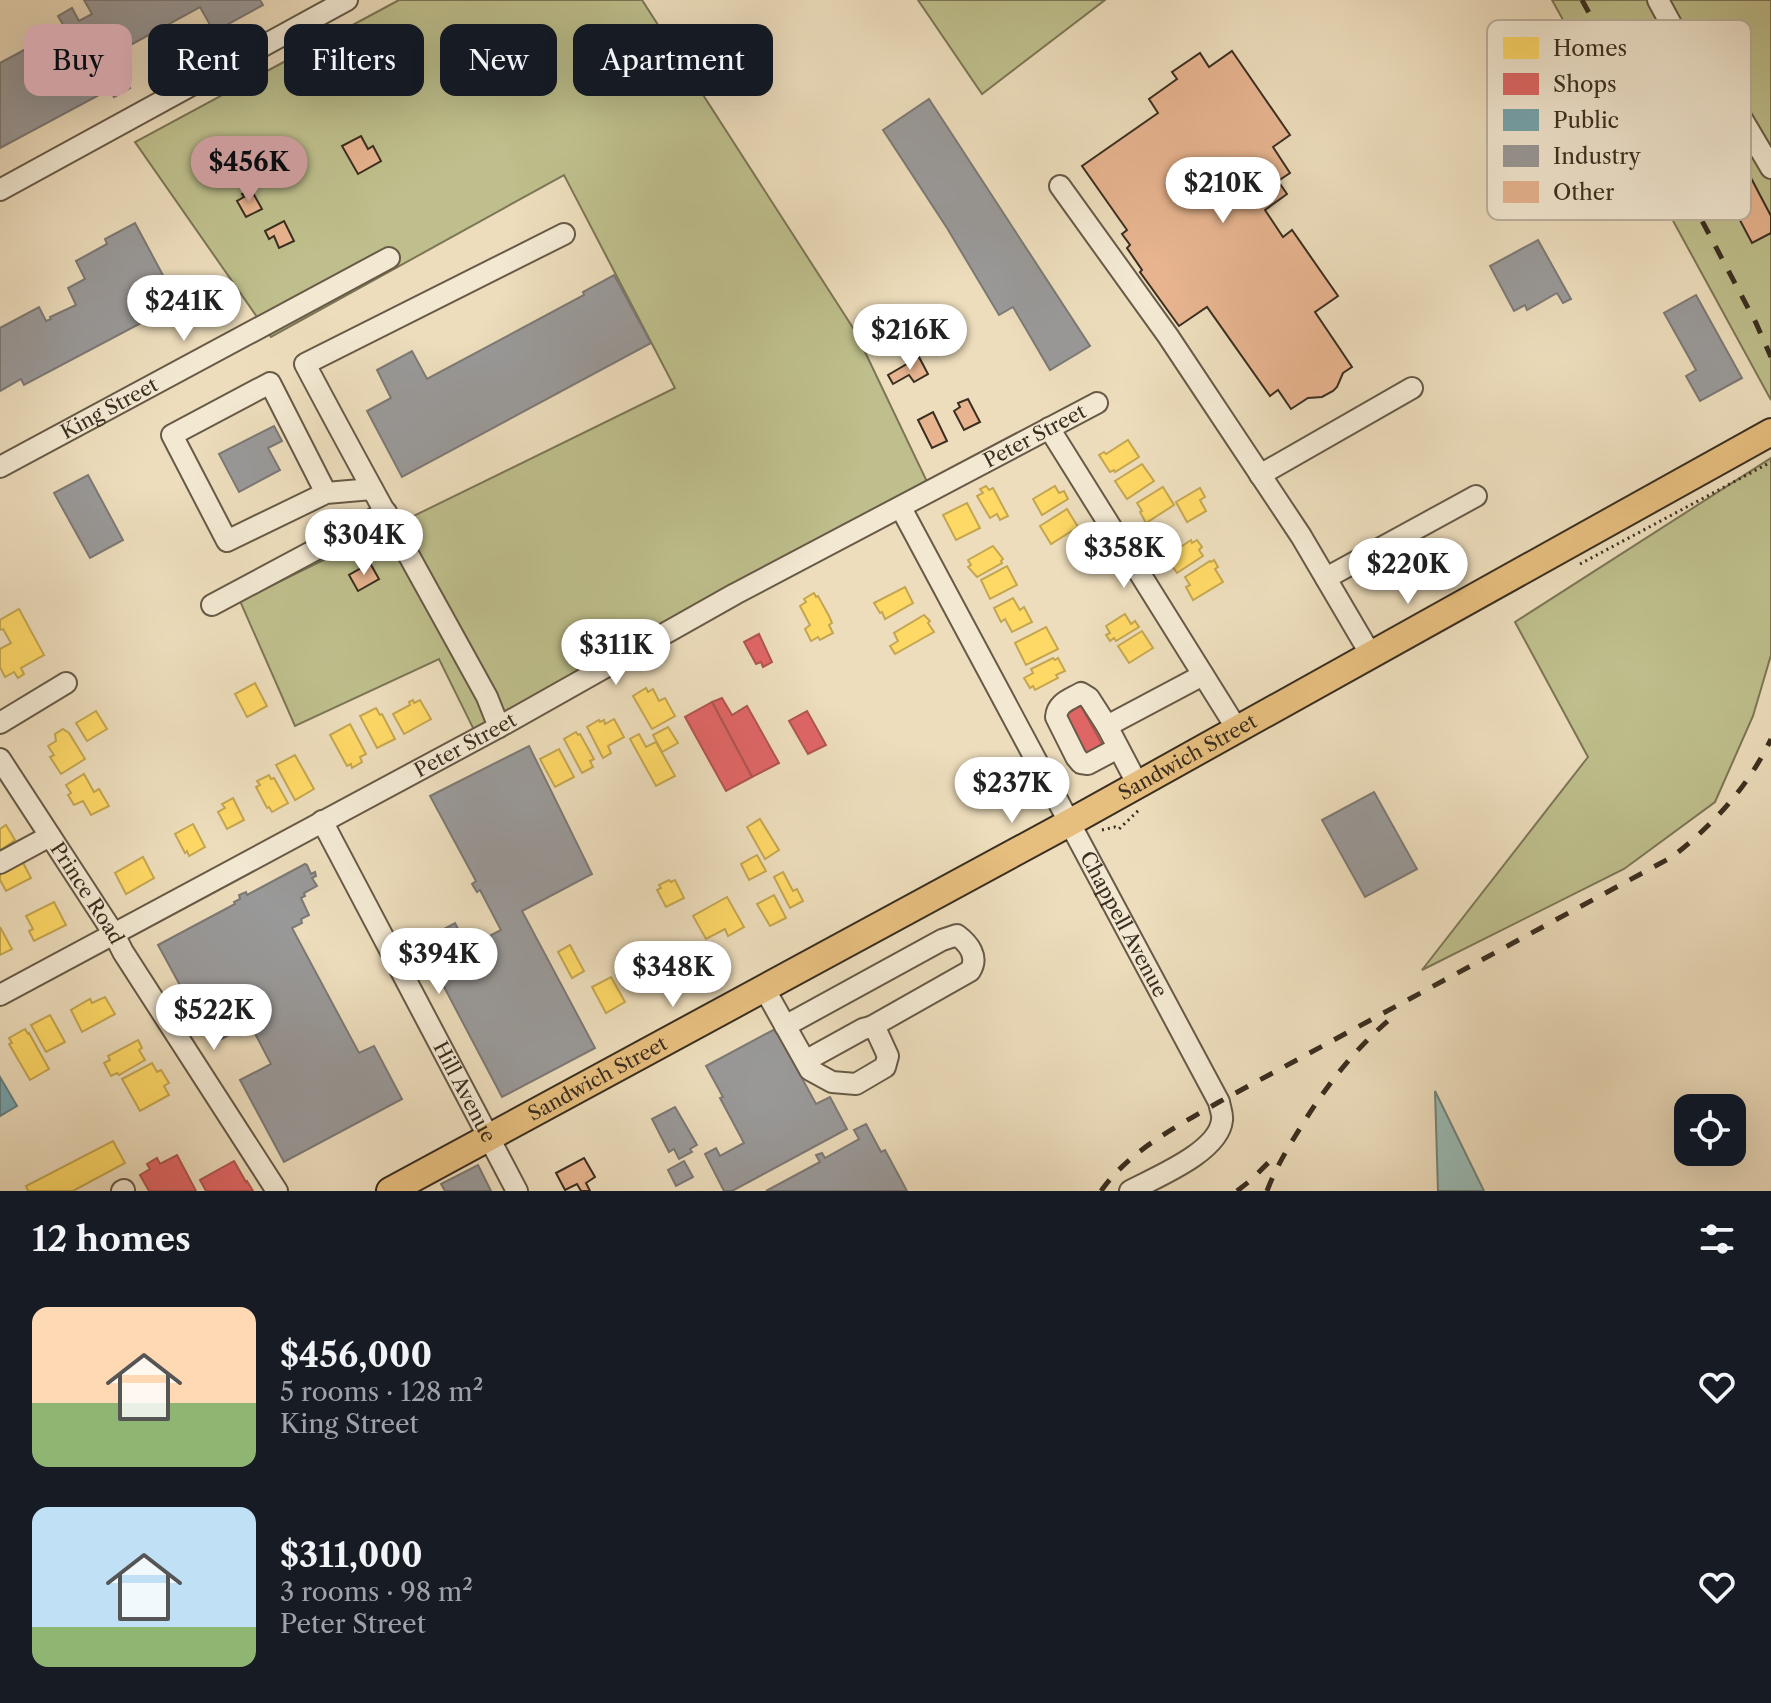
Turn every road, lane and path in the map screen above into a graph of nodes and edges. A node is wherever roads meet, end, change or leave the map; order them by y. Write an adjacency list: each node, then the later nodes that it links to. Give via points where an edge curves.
1 (347, 0): 7 (street)
2 (1658, 0): 3 (street)
3 (1669, 20)
4 (1751, 134): 5 (street)
5 (1771, 168)
6 (1060, 186): 15 (street)
7 (0, 190)
8 (564, 234): 16 (street, via 305,364)
9 (389, 258): 14 (street, King Street)
10 (1412, 388): 15 (street)
11 (1097, 403): 12 (street, Peter Street)
12 (1049, 428): 19 (street, Peter Street); 24 (street)
13 (1771, 432): 23 (main road, Sandwich Street)
14 (0, 467)
15 (1260, 475): 21 (street)
16 (372, 489): 17 (street); 20 (street)
17 (326, 493): 17 (street, via 270,383 172,435 227,541)
18 (1476, 496): 21 (street)
19 (901, 508): 28 (street, Peter Street); 34 (street, Chappell Avenue)
20 (386, 512): 22 (street); 28 (street)
21 (1326, 578): 23 (street)
22 (212, 605)
23 (1371, 655): 29 (main road, Sandwich Street)
24 (1203, 675): 27 (street); 29 (street)
25 (66, 683): 26 (street)
26 (0, 723)
27 (1107, 726): 30 (street); 30 (street, via 1081,693 1057,710 1081,763)
28 (499, 727): 33 (street, Peter Street)
29 (1237, 729): 32 (main road, Sandwich Street)
30 (1118, 748): 32 (street)
31 (0, 759): 35 (street, Prince Road)
32 (1138, 785): 34 (main road, Sandwich Street)
33 (322, 821): 37 (street, Peter Street); 43 (street, Hill Avenue)
34 (1069, 823): 38 (main road, Sandwich Street); 47 (street, Chappell Avenue, via 1223,1118 1213,1142 1198,1154)
35 (50, 836): 36 (street); 37 (street, Prince Road)
36 (0, 863)
37 (114, 934): 39 (street, Peter Street); 44 (street, Prince Road)
38 (764, 988): 40 (street); 43 (main road, Sandwich Street)
39 (0, 995)
40 (785, 1026): 41 (street, via 942,940 957,935 965,940 974,956 970,971); 42 (street)
41 (871, 1027): 42 (street); 42 (street, via 888,1056 885,1067 856,1084 832,1082 810,1070)
42 (805, 1061)
43 (489, 1137): 45 (main road, Sandwich Street); 46 (street, Hill Avenue)
44 (277, 1191)
45 (390, 1191)
46 (517, 1191)
47 (1130, 1191)

